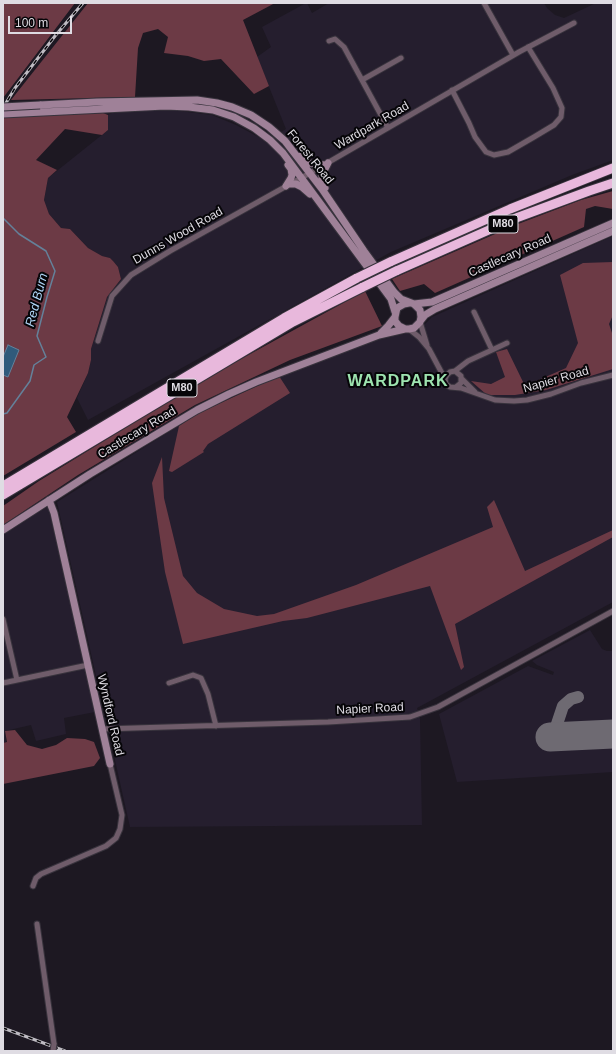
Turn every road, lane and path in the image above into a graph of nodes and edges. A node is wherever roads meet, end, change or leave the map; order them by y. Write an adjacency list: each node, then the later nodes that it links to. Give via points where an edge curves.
1 (484, 3): 5 (street)
2 (574, 23): 4 (street, Wardpark Road)
3 (329, 41): 7 (street, via 335,39 344,47)
4 (528, 47): 5 (street, Wardpark Road); 8 (street, via 553,88 562,108 561,117 554,125 508,152 494,155 486,152 475,137)
5 (513, 55): 8 (street, Wardpark Road)
6 (401, 58): 7 (street)
7 (362, 80): 12 (street)
8 (452, 90): 12 (street, Wardpark Road)
9 (3, 107): 10 (street, Forest Road, bridge)
10 (40, 109): 11 (street, Forest Road); 13 (street, Forest Road, via 97,102 197,100 232,107 251,115); 14 (street, Forest Road, via 166,106 213,110 234,117 254,128)
11 (3, 114)
12 (388, 128): 16 (street, Wardpark Road)
13 (285, 141): 15 (street, Forest Road); 16 (street, via 308,162)
14 (279, 150): 19 (street, Forest Road); 21 (street, via 291,169)
15 (298, 158): 18 (street, Forest Road); 19 (street, via 303,172)
16 (327, 164): 18 (street, Wardpark Road); 23 (street, via 322,182)
17 (613, 169): 45 (highway, M80, bridge, via 510,209 357,278 284,318)
18 (310, 173): 19 (street, Wardpark Road); 22 (street); 23 (street, Forest Road)
19 (302, 178): 21 (street, Dunns Wood Road); 22 (street, Forest Road)
20 (613, 183): 46 (highway, M80, bridge, via 516,218 396,271 293,322)
21 (288, 185): 24 (street, via 296,184 302,187); 33 (street, Dunns Wood Road, via 131,275 112,296)
22 (310, 189): 24 (street, Forest Road)
23 (332, 203): 27 (street, Forest Road, via 394,292)
24 (324, 207): 29 (street, Forest Road, via 391,299)
25 (613, 223): 27 (street, Castlecary Road, via 438,300)
26 (613, 232): 30 (street, Castlecary Road, via 435,309)
27 (412, 304): 29 (street, via 400,305); 30 (street, via 420,310)
28 (474, 312): 36 (street)
29 (395, 314): 31 (street, via 399,326); 32 (street, Castlecary Road)
30 (420, 321): 31 (street, via 414,328); 35 (street)
31 (407, 329): 32 (street, Castlecary Road); 35 (street, via 419,337)
32 (379, 335): 47 (street, Castlecary Road, via 230,394 180,420)
33 (98, 341)
34 (507, 343): 36 (street)
35 (428, 349): 38 (street)
36 (492, 350): 37 (street)
37 (468, 361): 39 (street); 41 (street)
38 (437, 364): 39 (street); 42 (street)
39 (453, 371): 41 (street); 42 (street, via 447,374)
40 (613, 375): 44 (street, Napier Road, via 527,400 514,402)
41 (461, 377): 43 (street, via 461,383); 44 (street, Napier Road)
42 (445, 380): 43 (street, via 449,386)
43 (456, 387): 44 (street, Napier Road)
44 (481, 396)
45 (3, 486)
46 (3, 495)
47 (50, 500): 48 (street, Castlecary Road); 51 (street, Wyndford Road)
48 (3, 530)
49 (613, 611): 55 (street, Napier Road, via 438,707 410,717)
50 (3, 619): 52 (street)
51 (88, 665): 52 (street); 56 (street, Wyndford Road)
52 (17, 680): 53 (street)
53 (3, 683)
54 (169, 683): 55 (street, via 193,676 201,678)
55 (216, 726): 56 (street, Napier Road)
56 (102, 729): 57 (street, Wyndford Road)
57 (110, 764): 58 (street, Wyndford Road, via 122,815 116,838 106,846 41,874)
58 (33, 886)
59 (37, 924): 60 (street, bridge)
60 (53, 1051)

